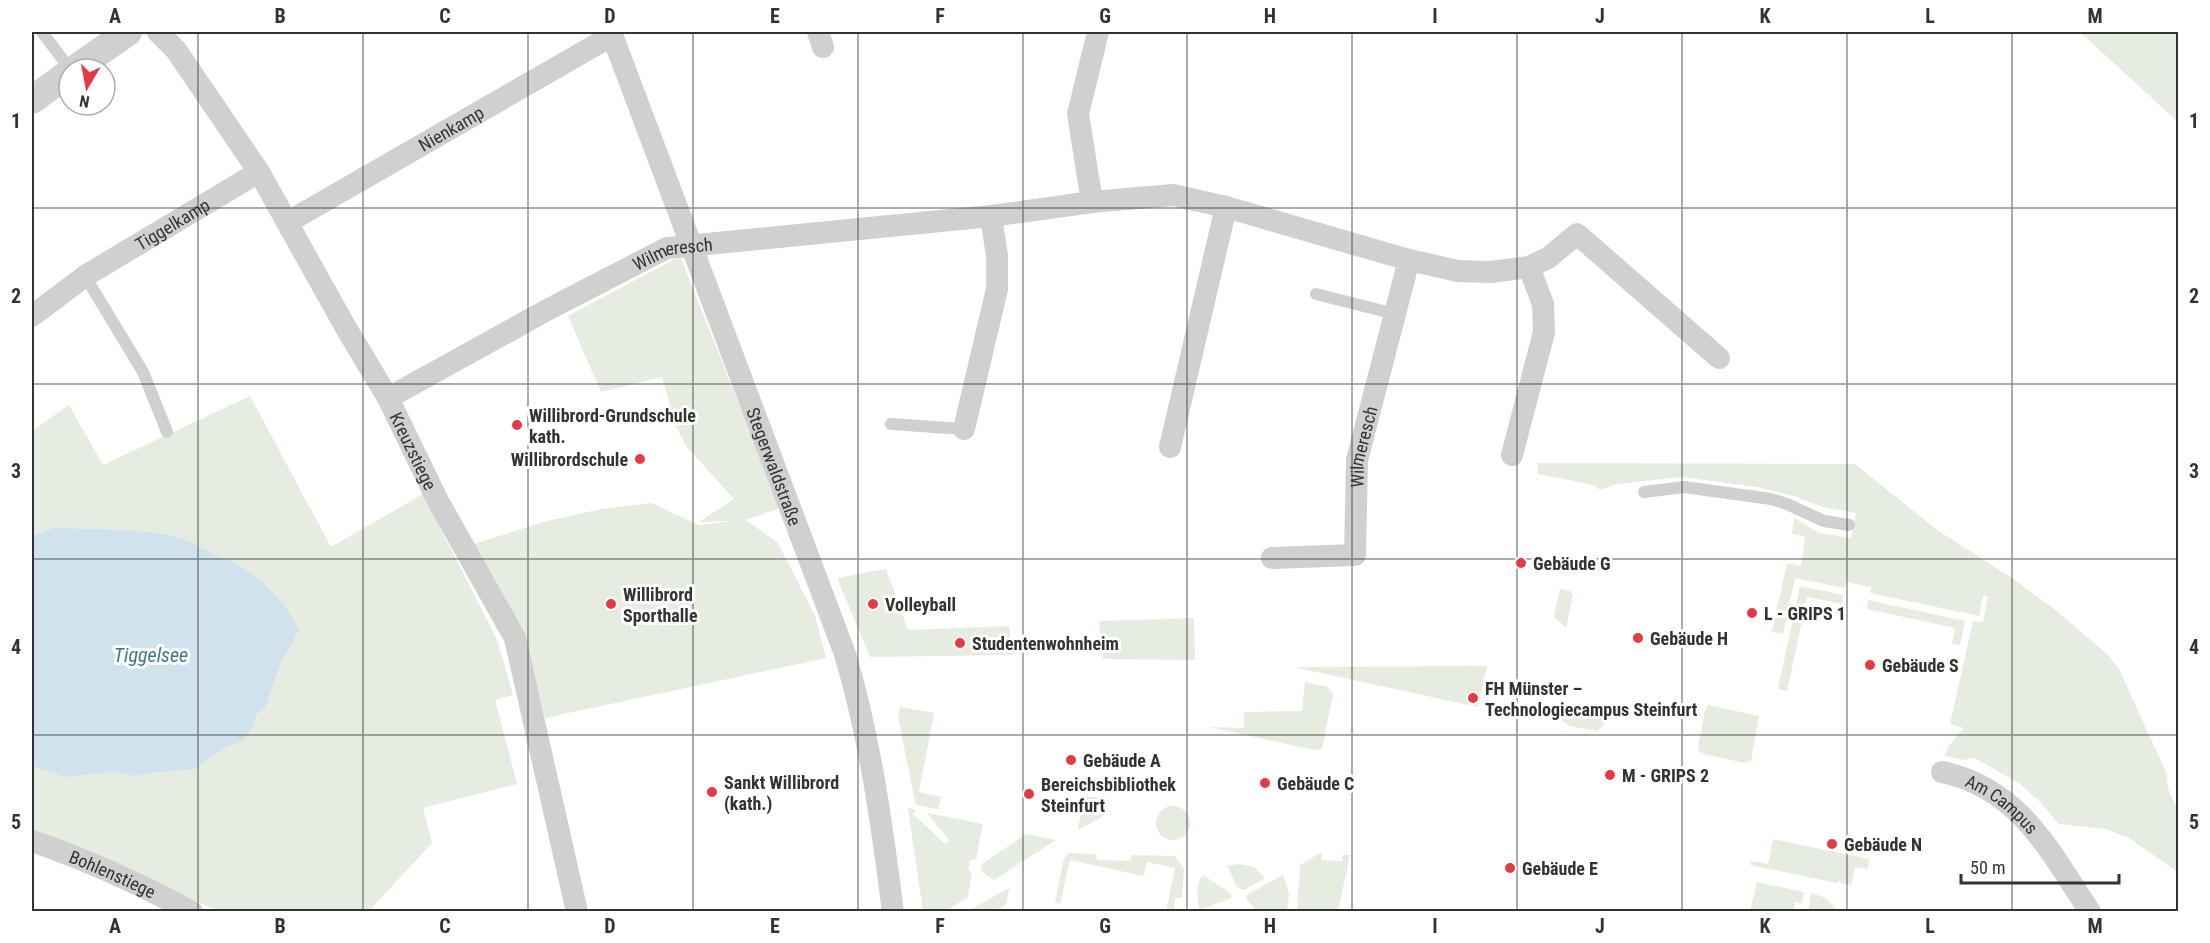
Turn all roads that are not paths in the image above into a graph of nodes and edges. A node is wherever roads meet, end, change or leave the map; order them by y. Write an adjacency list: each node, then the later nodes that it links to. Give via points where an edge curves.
1 (42, 32): 6 (lane)
2 (128, 32): 7 (street)
3 (158, 32): 10 (street, Kreuzstiege, via 176,50)
4 (1098, 32): 11 (street, via 1078,114)
5 (612, 33): 14 (street, Nienkamp); 15 (street, Stegerwaldstraße)
6 (61, 57)
7 (92, 57)
8 (57, 82): 9 (street)
9 (32, 100)
10 (259, 172): 14 (street, Kreuzstiege); 18 (street, Tiggelkamp)
11 (1092, 202): 12 (street, Wilmeresch, via 1173,195); 13 (street, Wilmeresch)
12 (1226, 207): 16 (street, Wilmeresch); 27 (street)
13 (991, 216): 15 (street, Wilmeresch); 25 (street, via 997,289)
14 (288, 222): 23 (street, Kreuzstiege)
15 (691, 246): 23 (street, Wilmeresch, via 667,248); 36 (street, Stegerwaldstraße, via 845,654 869,755)
16 (1409, 260): 17 (street, Wilmeresch, via 1458,271); 20 (street, Wilmeresch)
17 (1529, 267): 22 (street, Wilmeresch, via 1548,258 1577,234); 28 (street, via 1543,304 1544,332)
18 (85, 276): 21 (street, Tiggelkamp); 26 (lane, via 143,372)
19 (1316, 294): 20 (lane)
20 (1395, 314): 31 (street, Wilmeresch, via 1357,460 1354,555)
21 (32, 316)
22 (1719, 358)
23 (388, 398): 35 (street, Kreuzstiege, via 438,501 515,638)
24 (891, 424): 25 (lane)
25 (964, 429)
26 (166, 432)
27 (1170, 447)
28 (1512, 455)
29 (1644, 492): 30 (lane, via 1684,487 1771,500)
30 (1849, 525)
31 (1272, 558)
32 (1942, 772): 37 (street, Am Campus, via 1980,784 2011,805 2040,838)
33 (32, 841): 34 (street, Bohlenstiege, via 138,884)
34 (192, 912)
35 (577, 912)
36 (893, 912)
37 (2091, 912)

